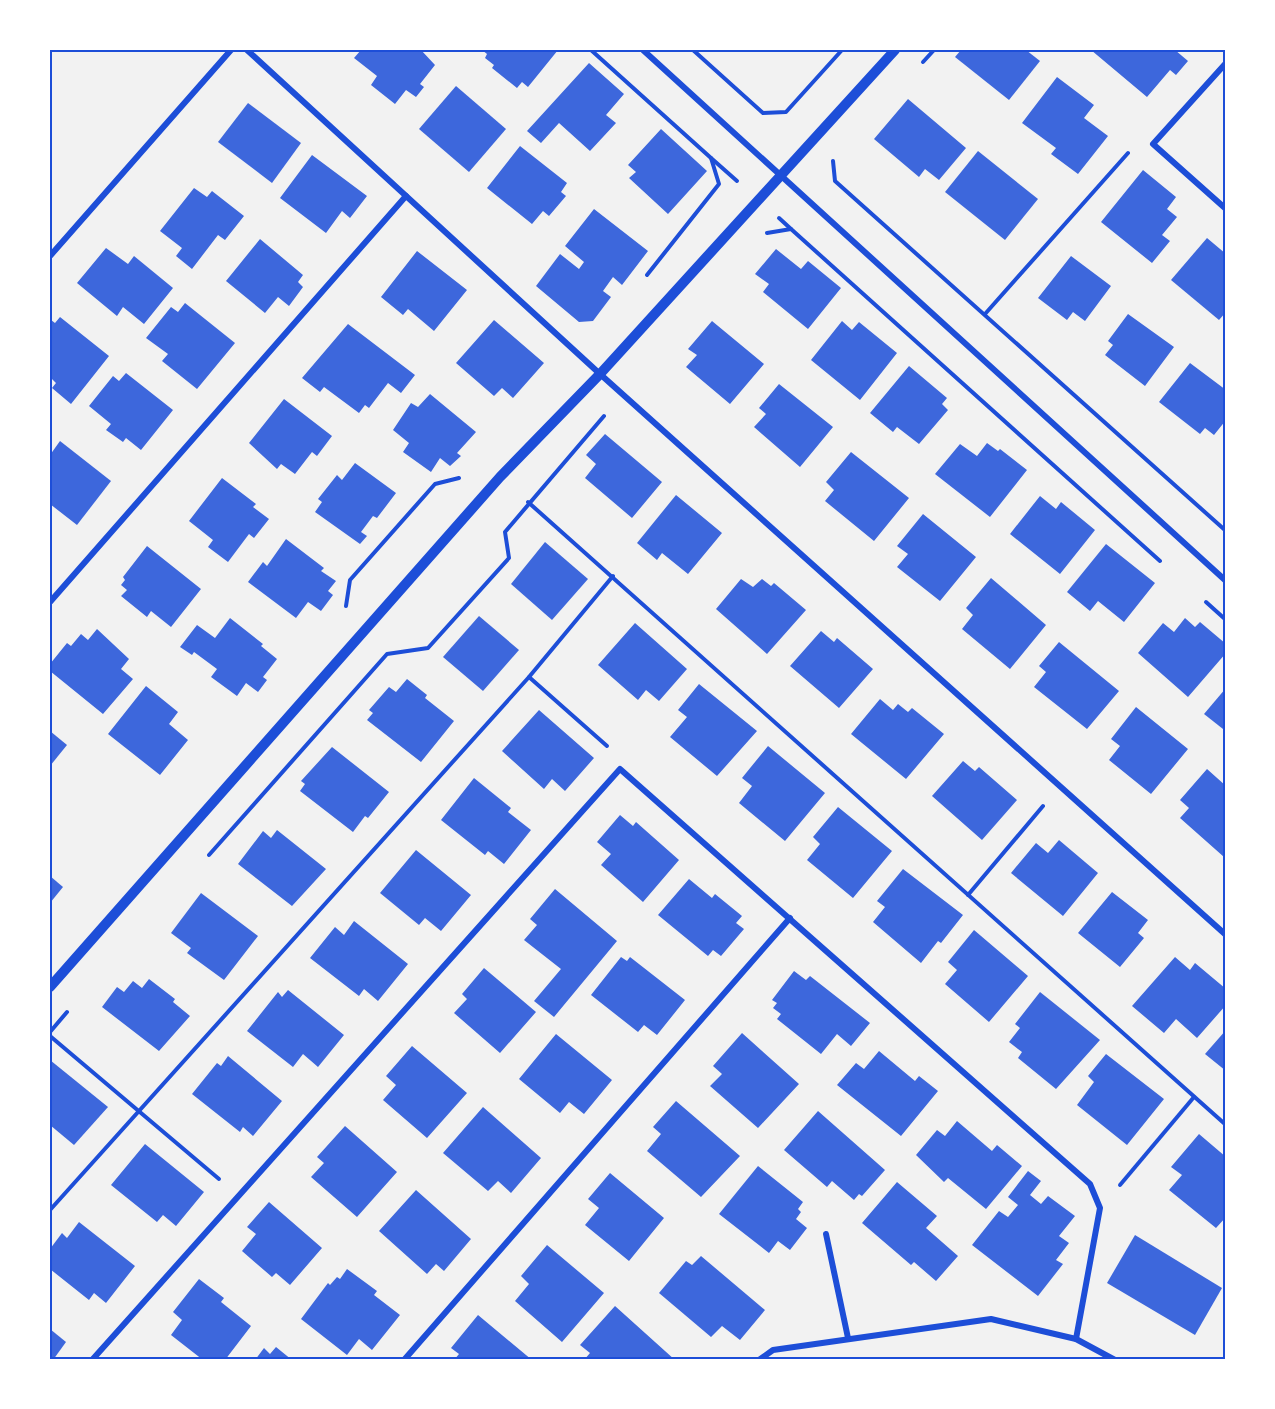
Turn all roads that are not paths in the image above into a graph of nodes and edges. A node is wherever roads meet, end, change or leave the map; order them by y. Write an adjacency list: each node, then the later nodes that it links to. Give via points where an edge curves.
1 (231, 50): 9 (street)
2 (247, 50): 7 (street)
3 (643, 50): 6 (street)
4 (895, 50): 6 (street)
5 (1226, 63): 8 (street, via 1153,144)
6 (783, 176): 10 (street); 11 (street)
7 (406, 196): 10 (street); 12 (street)
8 (1226, 209)
9 (50, 256)
10 (600, 374): 14 (street); 15 (street, via 500,477)
11 (1226, 581)
12 (50, 602)
13 (790, 918): 18 (street, via 1090,1184 1100,1208); 19 (street, via 620,769); 20 (street)
14 (1226, 935)
15 (50, 987)
16 (826, 1234): 17 (street)
17 (848, 1338): 18 (street, via 991,1319); 21 (street, via 773,1350)
18 (1076, 1339): 22 (street)
19 (92, 1359)
20 (404, 1359)
21 (759, 1359)
22 (1115, 1359)

